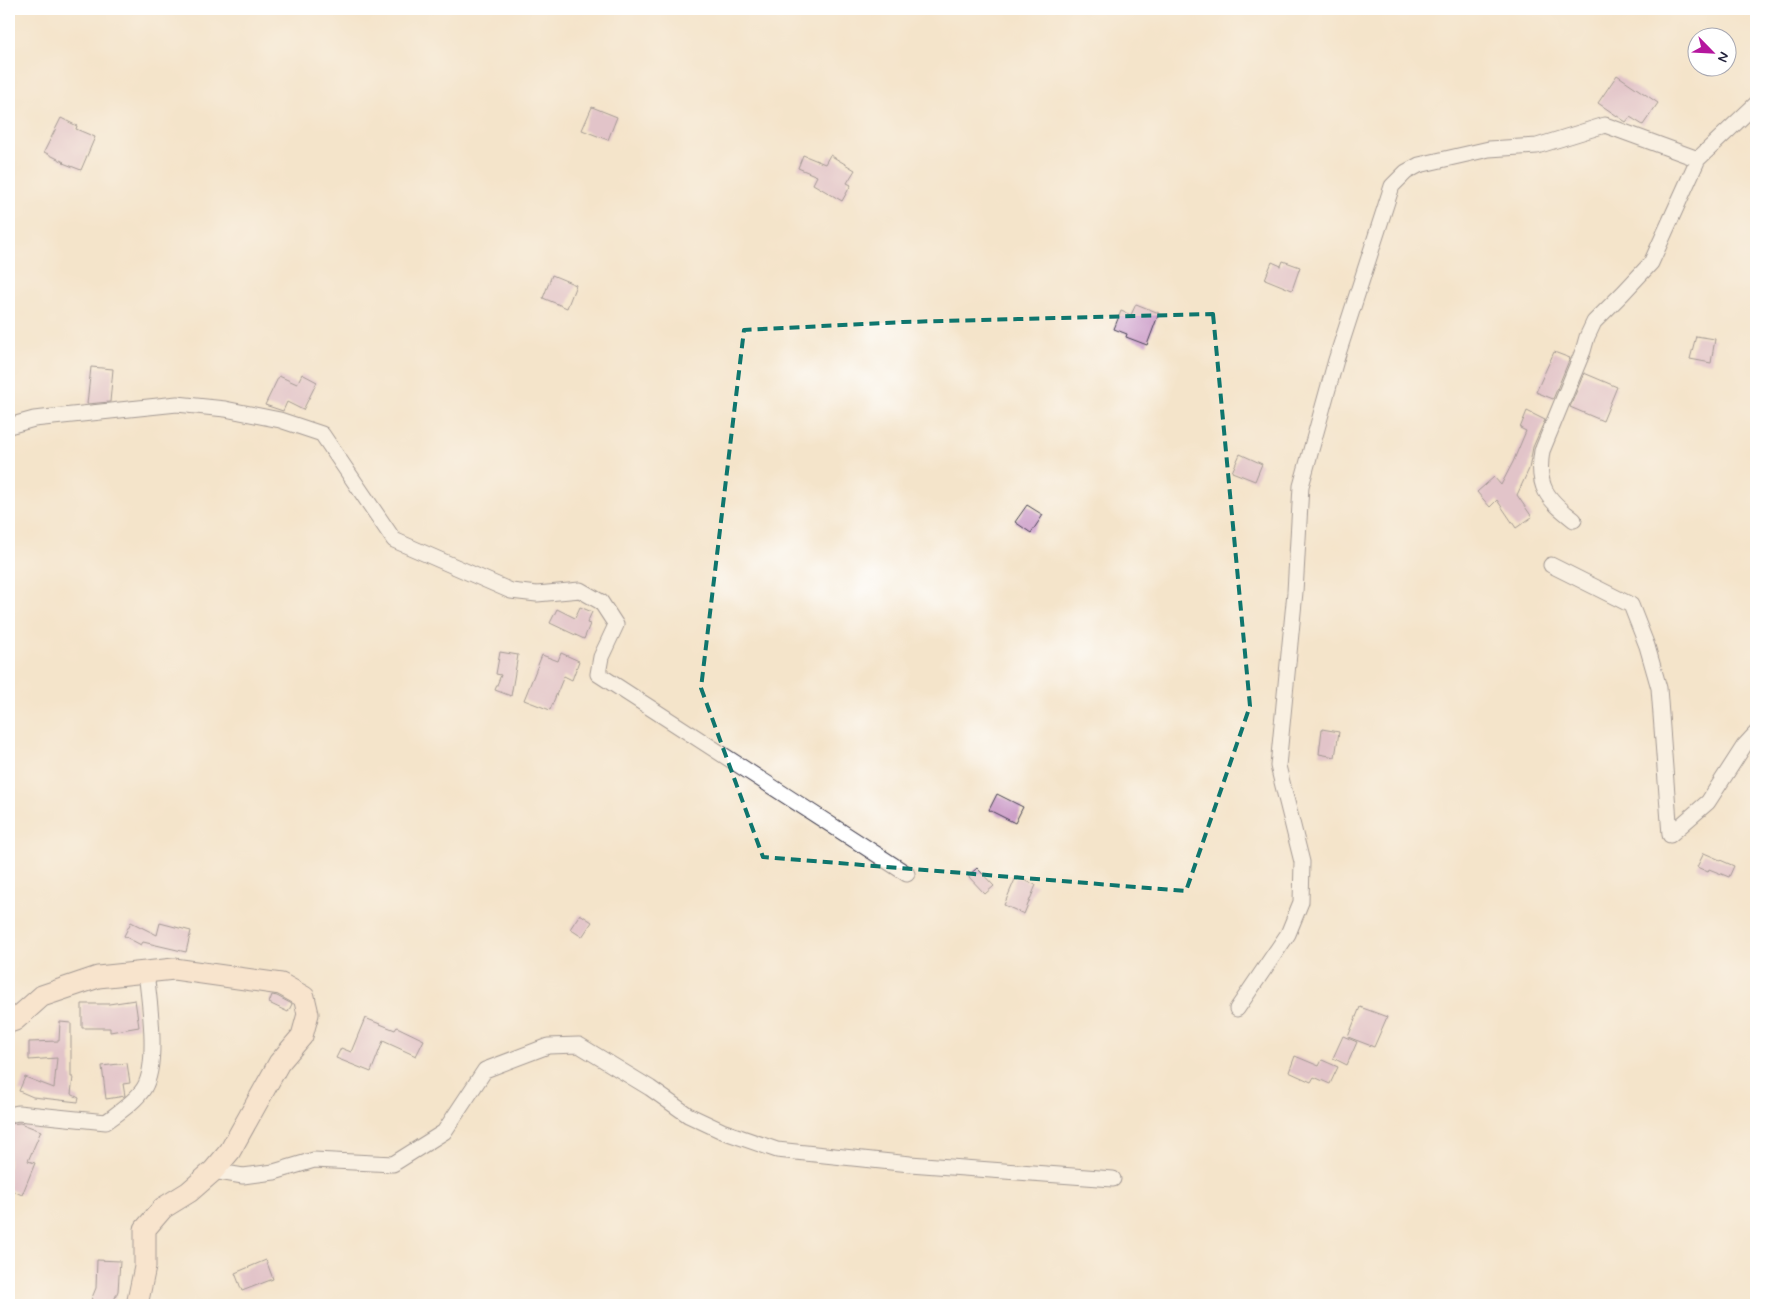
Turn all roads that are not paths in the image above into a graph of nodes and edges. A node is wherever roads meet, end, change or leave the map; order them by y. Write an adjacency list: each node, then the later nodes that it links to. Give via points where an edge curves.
1 (1756, 104): 2 (street)
2 (1698, 159): 4 (street, via 1651,263 1594,322 1542,451 1539,466 1543,486 1554,504); 9 (street, via 1605,125 1537,146 1489,149 1419,165 1392,186 1336,360 1302,486 1296,592 1278,766 1302,862 1301,902 1288,934)
3 (9, 426): 7 (street, via 34,420 177,404 225,408 280,420 322,434 394,540 511,591 537,594 580,590 601,602 616,624 601,657 598,674)
4 (1574, 520)
5 (1551, 565): 6 (street, via 1632,605 1659,688 1670,835 1708,802)
6 (1756, 733)
7 (907, 874)
8 (146, 972): 10 (main road, via 98,977 66,987 42,996); 11 (street, via 151,1026 150,1068 144,1088 123,1110 106,1122); 12 (main road, via 174,969 281,984 304,997 308,1014 302,1036 279,1063 230,1151)
9 (1237, 1009)
10 (9, 1022)
11 (9, 1114)
12 (213, 1171): 13 (street, via 243,1176 274,1172 314,1160 393,1164 444,1132 484,1070 548,1046 579,1045 688,1115 777,1150 910,1164); 14 (main road, via 189,1192 163,1208 145,1228 146,1267)
13 (1113, 1179)
14 (137, 1305)

